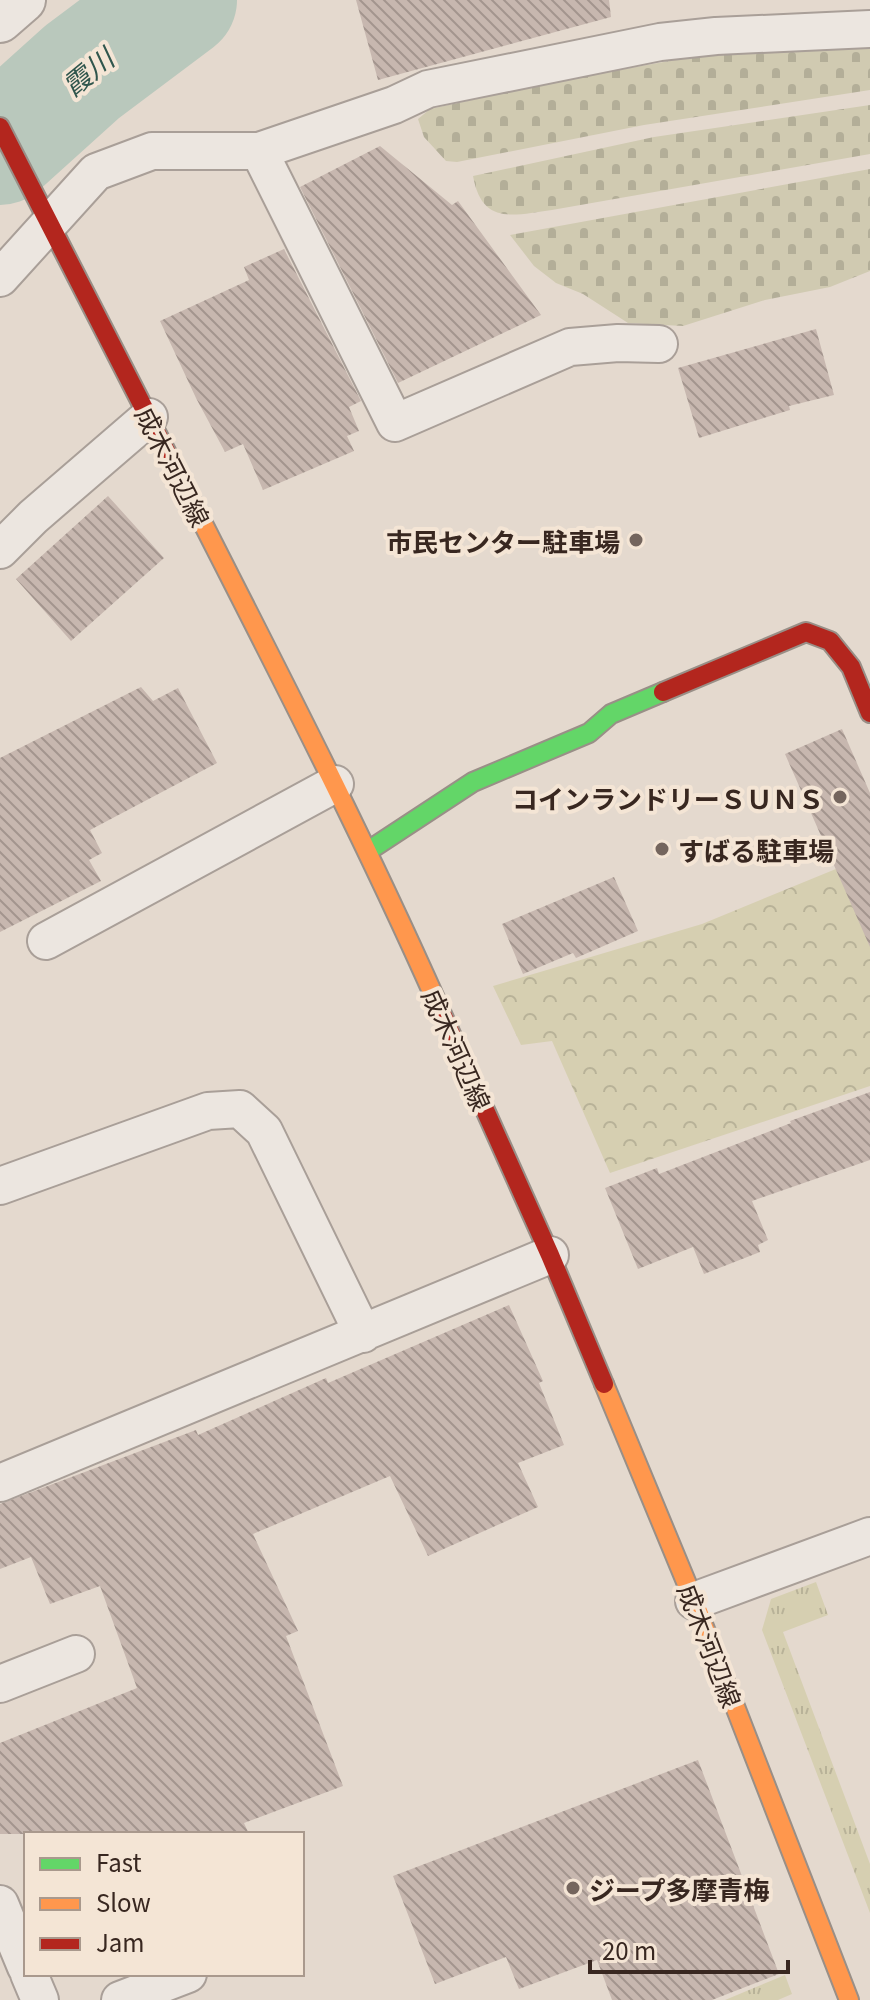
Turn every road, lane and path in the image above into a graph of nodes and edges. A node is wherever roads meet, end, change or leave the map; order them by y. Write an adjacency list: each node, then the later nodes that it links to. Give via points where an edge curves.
1 (23, 0): 2 (street)
2 (0, 20)
3 (870, 29): 5 (lane, via 644,45 428,89)
4 (0, 127): 6 (main road, 成木河辺線)
5 (259, 151): 6 (lane, via 152,151 96,172); 8 (lane, via 395,423 570,347)
6 (44, 211): 7 (lane); 9 (main road, 成木河辺線)
7 (0, 278)
8 (659, 344)
9 (149, 417): 10 (lane); 12 (main road, 成木河辺線)
10 (0, 550)
11 (870, 713): 13 (main road, via 851,667 830,641 806,632 611,714 589,733 473,782)
12 (335, 784): 13 (main road, 成木河辺線); 14 (lane)
13 (368, 851): 16 (main road, 成木河辺線)
14 (46, 941)
15 (0, 1186): 17 (lane, via 208,1111 240,1109 264,1131)
16 (550, 1255): 17 (lane); 20 (main road, 成木河辺線)
17 (363, 1334): 18 (lane)
18 (0, 1483)
19 (870, 1536): 20 (lane)
20 (694, 1601): 29 (main road, 成木河辺線)
21 (76, 1654): 22 (lane)
22 (0, 1684)
23 (0, 1904): 24 (lane)
24 (24, 1962)
25 (30, 1976): 27 (lane)
26 (183, 1976): 28 (lane)
27 (40, 2000)
28 (120, 2000)
29 (849, 2000)

